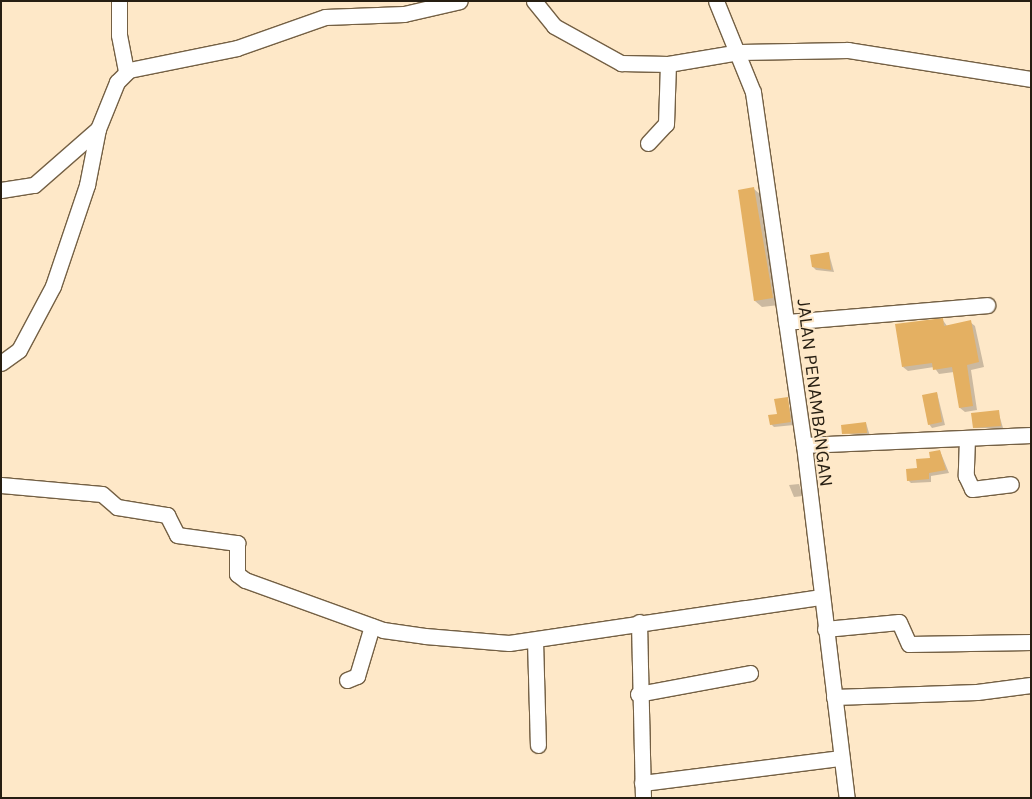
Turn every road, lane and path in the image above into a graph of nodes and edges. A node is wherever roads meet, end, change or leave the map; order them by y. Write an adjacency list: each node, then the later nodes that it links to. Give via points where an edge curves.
1 (119, 1): 7 (street, via 119,35)
2 (460, 1): 7 (street, via 404,14 325,17 237,48)
3 (534, 1): 6 (street, via 554,26 607,59)
4 (716, 1): 5 (street, JALAN PENAMBANGAN)
5 (740, 52): 6 (street); 8 (street, via 848,50); 13 (street, JALAN PENAMBANGAN, via 753,92)
6 (668, 64): 10 (street, via 666,124)
7 (126, 72): 9 (street, via 117,82)
8 (1031, 79)
9 (98, 129): 11 (street, via 34,185); 14 (street, via 89,176 53,286 19,350)
10 (648, 143)
11 (1, 190)
12 (988, 305): 13 (street)
13 (786, 322): 17 (street, JALAN PENAMBANGAN)
14 (1, 363)
15 (1031, 436): 16 (street)
16 (967, 438): 17 (street); 18 (street, via 966,476 972,488)
17 (804, 445): 20 (street, JALAN PENAMBANGAN)
18 (1011, 484)
19 (1, 485): 22 (street, via 102,494 117,507 167,515 177,535 237,543 240,578)
20 (820, 597): 21 (street); 23 (street, JALAN PENAMBANGAN)
21 (639, 622): 24 (street); 29 (street)
22 (372, 626): 24 (street, via 489,642); 27 (street, via 357,676)
23 (825, 629): 25 (street, via 899,622 908,644); 30 (street, JALAN PENAMBANGAN)
24 (535, 640): 31 (street)
25 (1031, 642)
26 (750, 673): 29 (street)
27 (347, 680)
28 (1031, 685): 30 (street, via 977,692)
29 (638, 694): 33 (street)
30 (834, 697): 32 (street, JALAN PENAMBANGAN)
31 (538, 745)
32 (841, 758): 33 (street); 34 (street, JALAN PENAMBANGAN)
33 (642, 790)
34 (847, 798)

